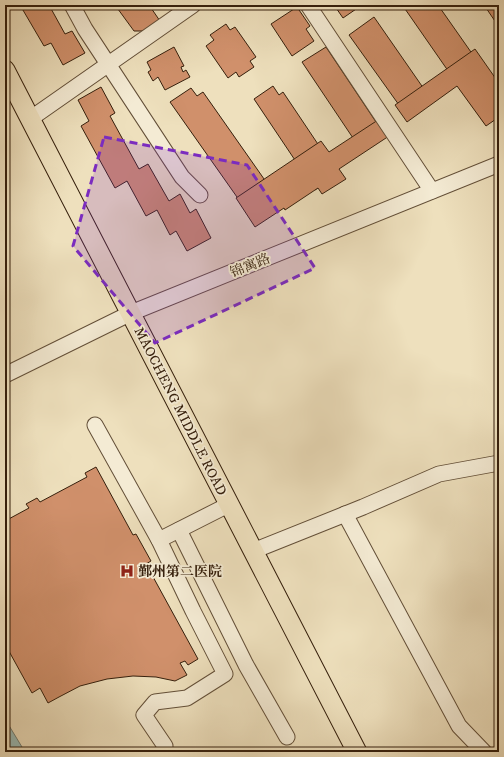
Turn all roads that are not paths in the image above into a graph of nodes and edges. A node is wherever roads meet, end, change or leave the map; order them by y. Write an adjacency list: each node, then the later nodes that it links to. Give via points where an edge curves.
1 (72, 5): 4 (street)
2 (193, 5): 4 (street)
3 (308, 5): 8 (street)
4 (109, 64): 6 (street); 9 (street, via 182,177)
5 (5, 70): 6 (main road, MAOCHENG MIDDLE ROAD)
6 (30, 119): 10 (main road, MAOCHENG MIDDLE ROAD)
7 (499, 164): 8 (street, 锦寓路)
8 (432, 191): 10 (street, 锦寓路)
9 (200, 195)
10 (131, 313): 11 (street, 锦寓路); 14 (main road, MAOCHENG MIDDLE ROAD)
11 (5, 375)
12 (95, 424): 17 (street)
13 (499, 463): 15 (street, via 439,474)
14 (230, 504): 16 (street); 18 (main road, MAOCHENG MIDDLE ROAD)
15 (345, 514): 18 (street); 24 (street, via 459,726)
16 (179, 530): 17 (street); 19 (street)
17 (159, 540): 20 (street)
18 (254, 551): 23 (main road, MAOCHENG MIDDLE ROAD)
19 (246, 665): 20 (street); 21 (street)
20 (225, 674): 22 (street, via 187,698 155,702 144,715 165,746)
21 (287, 737)
22 (164, 752)
23 (357, 752)
24 (484, 752)

